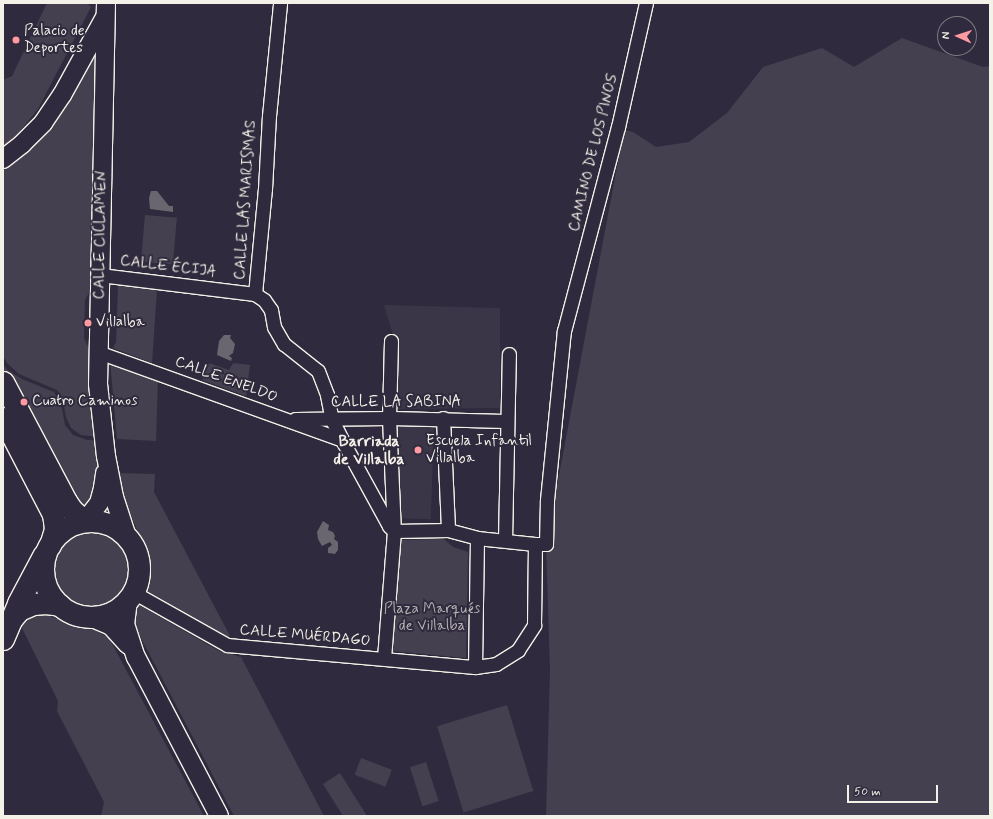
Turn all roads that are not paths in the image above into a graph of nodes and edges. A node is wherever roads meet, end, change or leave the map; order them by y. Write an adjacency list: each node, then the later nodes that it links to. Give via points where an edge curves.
1 (280, 3): 8 (street, CALLE LAS MARISMAS)
2 (646, 3): 27 (street, CAMINO DE LOS PINOS, via 618,126 562,345)
3 (106, 6): 4 (street); 5 (street, CALLE CICLAMEN); 6 (street, via 42,111)
4 (85, 54): 5 (street, via 98,50); 6 (street, via 43,123)
5 (106, 58): 7 (street, CALLE CICLAMEN)
6 (6, 157)
7 (100, 275): 8 (street, CALLE ÉCIJA); 10 (street, CALLE CICLAMEN)
8 (255, 294): 17 (street, CALLE LAS MARISMAS, via 264,300 271,310 274,327 284,344 318,371 327,395)
9 (391, 341): 14 (street)
10 (98, 352): 16 (street, CALLE ENELDO); 20 (street, CALLE CICLAMEN, via 98,384)
11 (509, 354): 18 (street)
12 (3, 382): 21 (main road, via 66,501)
13 (3, 418): 28 (main road, via 53,514 55,530)
14 (389, 418): 15 (street, CALLE LA SABINA); 17 (street, CALLE LA SABINA); 23 (street)
15 (443, 418): 18 (street, CALLE LA SABINA); 22 (street)
16 (284, 419): 17 (street, CALLE LA SABINA); 19 (street, CALLE ENELDO)
17 (332, 420): 19 (street, CALLE LAS MARISMAS)
18 (507, 421): 26 (street)
19 (342, 440): 23 (street, CALLE LAS MARISMAS)
20 (106, 456): 21 (street, CALLE CICLAMEN, via 101,496); 24 (street, CALLE CICLAMEN, via 114,497)
21 (85, 521): 24 (main road, via 106,524); 28 (main road, via 65,529)
22 (448, 530): 23 (street); 25 (street)
23 (394, 531): 34 (street)
24 (127, 537): 29 (main road, via 135,549 139,563 138,578)
25 (477, 538): 26 (street); 35 (street)
26 (505, 540): 27 (street)
27 (541, 544): 35 (street, CALLE MUÉRDAGO, via 534,625 518,650 496,664)
28 (50, 546): 30 (main road, via 44,562 44,578 50,593); 32 (main road, via 34,568)
29 (131, 596): 31 (main road, via 111,613); 33 (street, via 125,624); 34 (street, CALLE MUÉRDAGO, via 227,645)
30 (60, 605): 31 (main road, via 74,614); 32 (main road, via 46,603 26,606 15,615)
31 (90, 617): 33 (street, via 116,630)
32 (5, 635)
33 (136, 657): 36 (street)
34 (384, 659): 35 (street, CALLE MUÉRDAGO)
35 (475, 667)
36 (219, 816)

